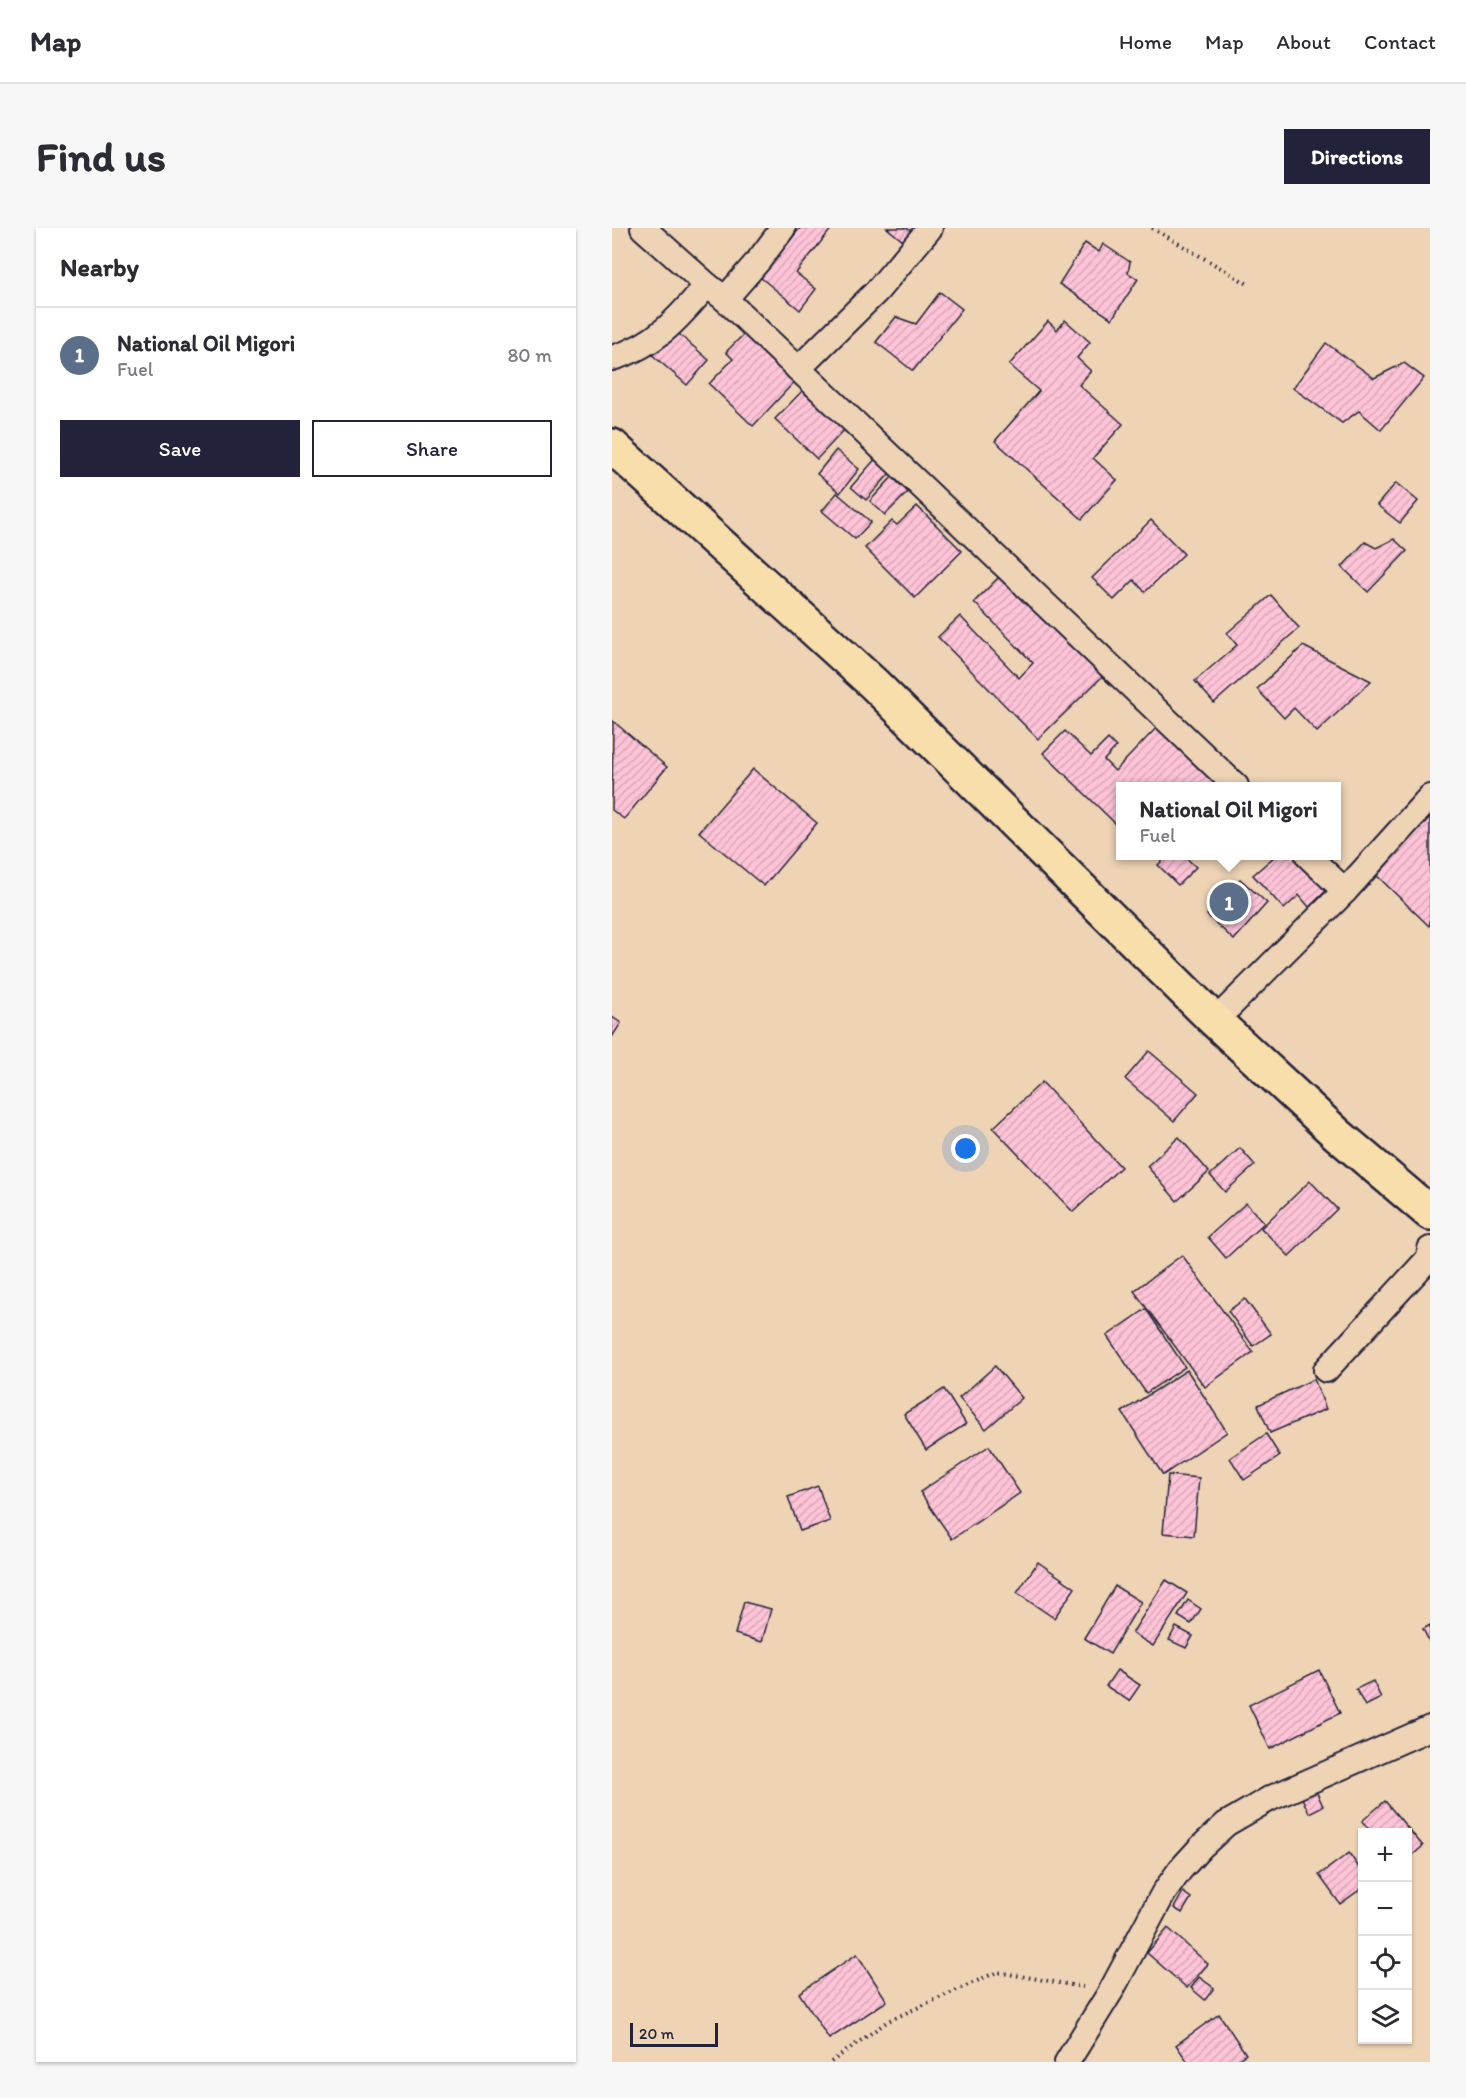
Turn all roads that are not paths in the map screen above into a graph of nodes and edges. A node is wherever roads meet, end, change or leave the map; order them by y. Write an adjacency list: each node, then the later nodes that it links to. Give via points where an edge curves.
1 (643, 228): 4 (street)
2 (783, 228): 4 (street, via 759,260)
3 (930, 228): 6 (street, via 877,291)
4 (716, 292): 5 (street, via 648,344); 6 (street)
5 (612, 358)
6 (798, 369): 8 (street)
7 (612, 446): 12 (highway, via 874,684)
8 (1232, 782)
9 (1430, 797): 11 (street)
10 (1313, 860): 11 (street)
11 (1346, 891): 12 (street)
12 (1215, 1021): 13 (highway)
13 (1430, 1214)
14 (1430, 1249): 15 (street, via 1429,1258)
15 (1326, 1370)
16 (1430, 1728): 17 (street, via 1269,1798 1226,1824 1201,1847 1163,1894)
17 (1067, 2062)

